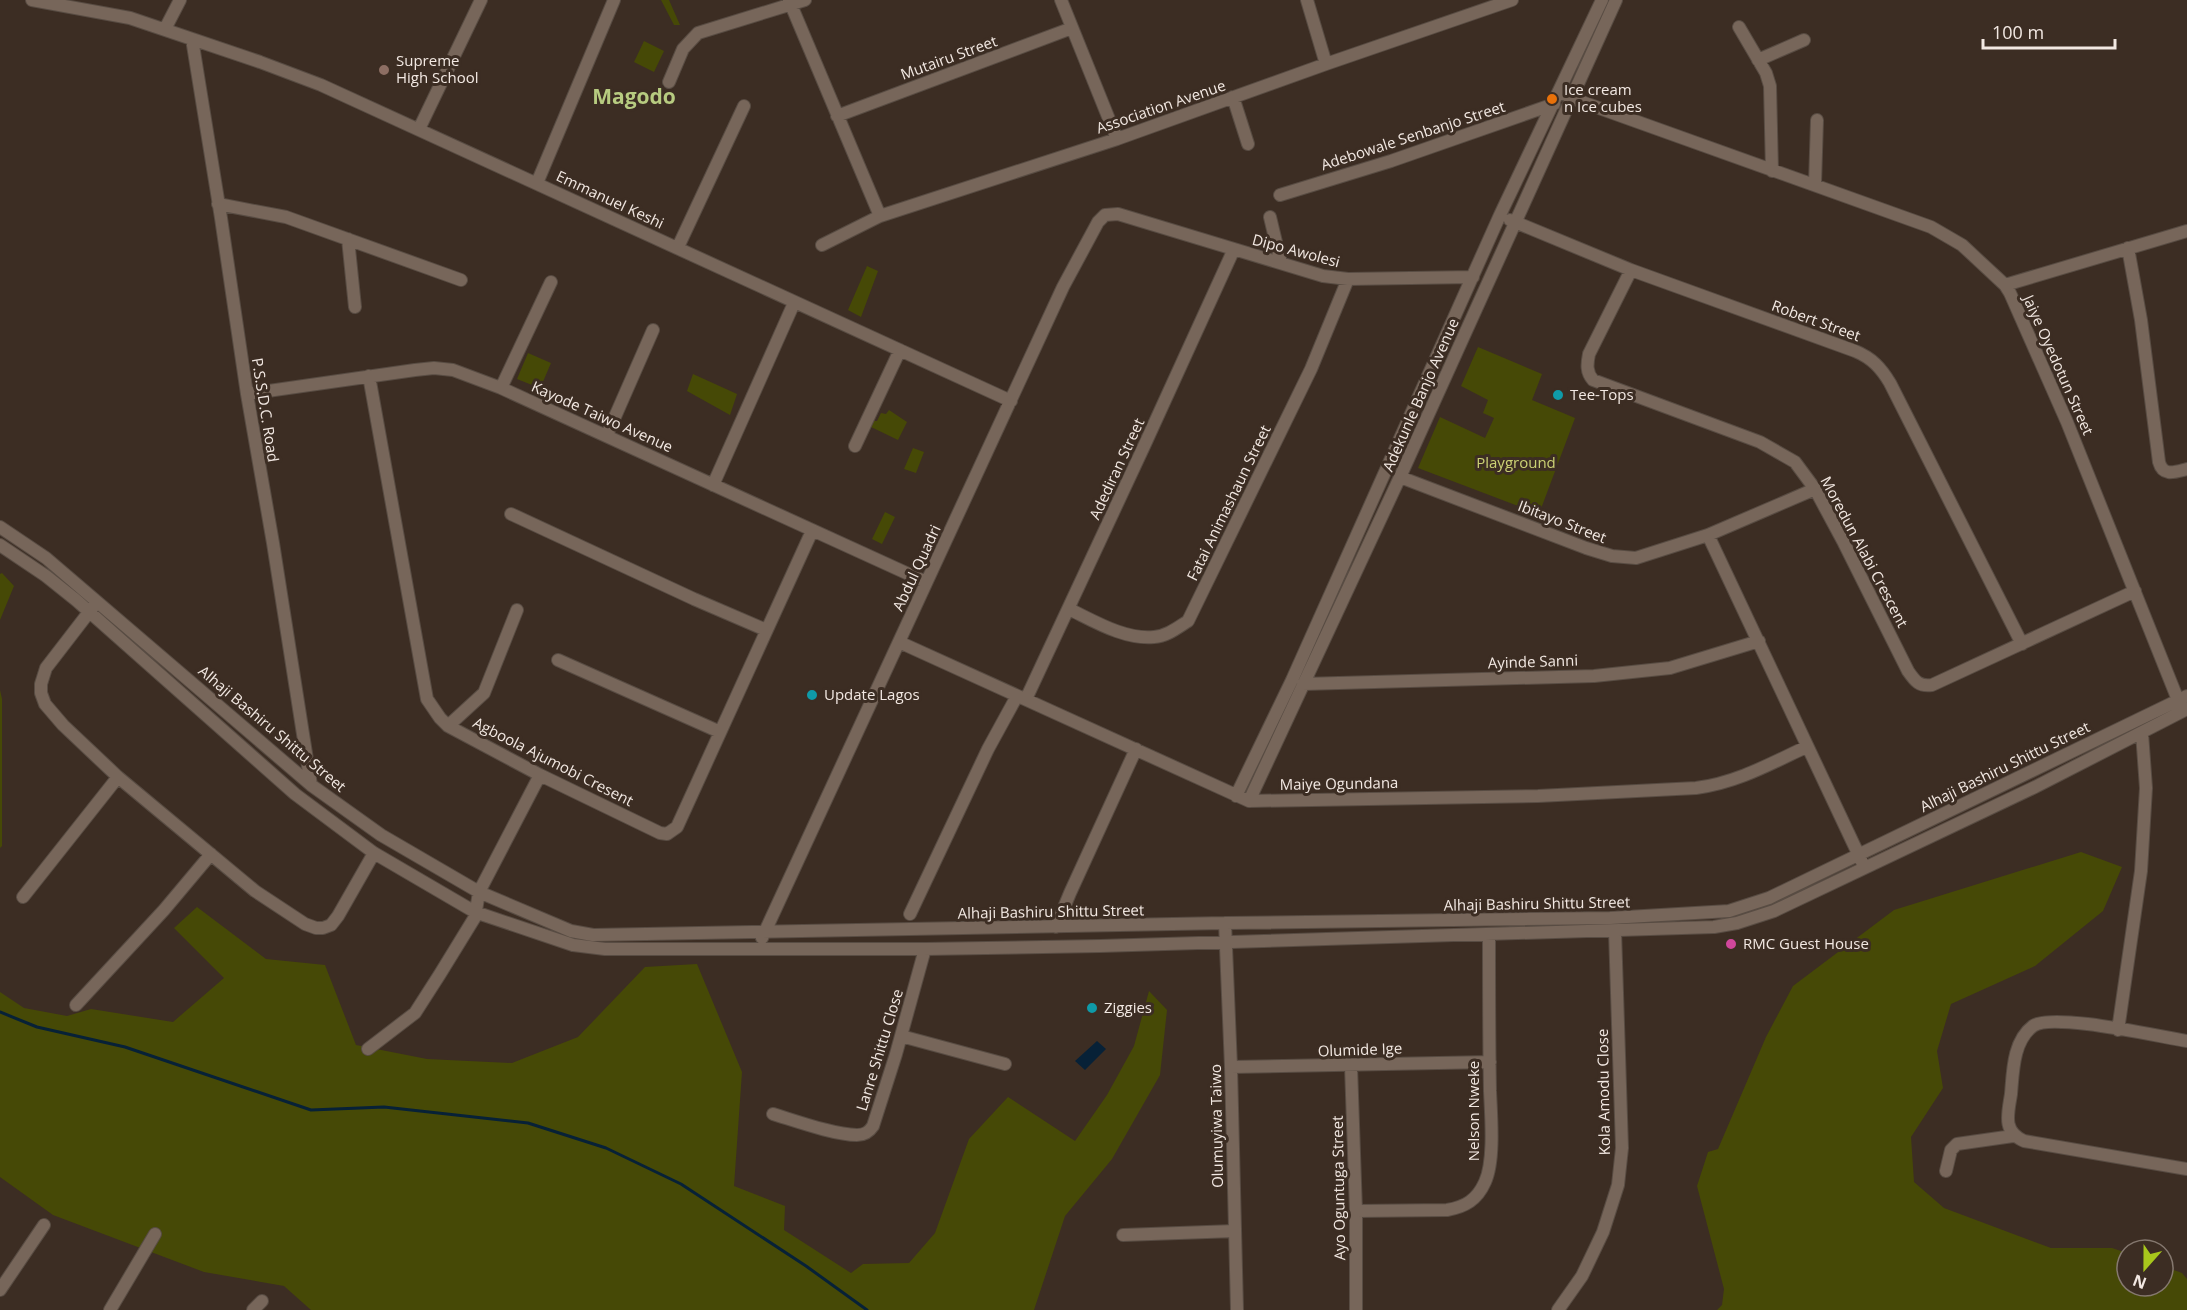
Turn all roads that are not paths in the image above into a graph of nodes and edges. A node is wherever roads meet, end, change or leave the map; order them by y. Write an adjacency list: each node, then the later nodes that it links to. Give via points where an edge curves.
1 (32, 0): 12 (street, Emmanuel Keshi)
2 (180, 0): 15 (street)
3 (481, 0): 28 (street)
4 (614, 0): 32 (street)
5 (805, 0): 11 (street)
6 (1061, 0): 14 (street)
7 (1307, 0): 19 (street)
8 (1512, 0): 19 (street, Association Avenue)
9 (1602, 0): 21 (street, Adekunle Banjo Avenue)
10 (1616, 0): 23 (street, Adekunle Banjo Avenue)
11 (790, 2): 20 (street, via 698,33 683,49); 26 (street)
12 (62, 3): 15 (street, Emmanuel Keshi)
13 (1738, 27): 18 (street)
14 (1072, 28): 26 (street, Mutairu Street); 29 (street)
15 (165, 29): 16 (street, Emmanuel Keshi)
16 (192, 39): 28 (street, Emmanuel Keshi, via 311,81); 35 (street, P.S.S.D.C. Road)
17 (1804, 40): 18 (street)
18 (1758, 60): 31 (street, via 1770,86)
19 (1326, 64): 22 (street, Association Avenue)
20 (669, 82)
21 (1560, 91): 23 (street, Jaiye Oyedotun Street); 24 (street, Adekunle Banjo Avenue)
22 (1233, 97): 29 (street, Association Avenue); 30 (street)
23 (1572, 98): 31 (street, Jaiye Oyedotun Street); 40 (street, Adekunle Banjo Avenue)
24 (1554, 104): 34 (street, Adebowale Senbanjo Street); 37 (street, Adekunle Banjo Avenue)
25 (744, 105): 44 (street)
26 (837, 116): 38 (street)
27 (1816, 120): 33 (street)
28 (419, 129): 32 (street, Emmanuel Keshi)
29 (1117, 139): 38 (street, Association Avenue)
30 (1248, 144)
31 (1772, 171): 33 (street, Jaiye Oyedotun Street)
32 (537, 183): 44 (street, Emmanuel Keshi)
33 (1815, 184): 53 (street, Jaiye Oyedotun Street, via 1930,227 1962,245)
34 (1280, 195)
35 (218, 204): 42 (street, via 286,217); 60 (street, P.S.S.D.C. Road)
36 (1118, 214): 46 (street, Dipo Awolesi); 61 (street, Abdul Quadri, via 1106,215 1098,222 1063,287)
37 (1500, 215): 40 (street, Robert Street); 49 (street, Adekunle Banjo Avenue)
38 (880, 216): 43 (street, Association Avenue)
39 (1270, 217): 47 (street)
40 (1516, 222): 48 (street, Robert Street); 65 (street, Adekunle Banjo Avenue)
41 (2187, 231): 45 (street)
42 (348, 239): 51 (street); 55 (street)
43 (822, 245)
44 (678, 247): 54 (street, Emmanuel Keshi)
45 (2128, 248): 53 (street); 64 (street, via 2161,467 2166,472)
46 (1234, 249): 47 (street, Dipo Awolesi); 76 (street, Adediran Street)
47 (1281, 263): 50 (street, Dipo Awolesi)
48 (1631, 270): 67 (street, Moredun Alabi Crescent, via 1589,354 1588,374 1593,380 1760,442 1795,462); 82 (street, Robert Street, via 1872,360 1890,383)
49 (1473, 277): 50 (street, Dipo Awolesi); 95 (street, Adekunle Banjo Avenue, via 1292,680)
50 (1348, 279): 76 (street, Fatai Animashaun Street, via 1311,369 1188,621 1171,633 1154,637 1131,635)
51 (461, 280)
52 (551, 282): 59 (street)
53 (2005, 285): 74 (street, Jaiye Oyedotun Street, via 2067,422)
54 (794, 303): 57 (street, Emmanuel Keshi); 66 (street)
55 (355, 307)
56 (653, 330): 62 (street)
57 (900, 350): 61 (street, Emmanuel Keshi); 63 (street)
58 (369, 376): 59 (street, Kayode Taiwo Avenue, via 434,368 453,370); 60 (street, Kayode Taiwo Avenue); 87 (street, Agboola Ajumobi Cresent, via 427,699)
59 (501, 388): 62 (street, Kayode Taiwo Avenue)
60 (247, 394): 94 (street, P.S.S.D.C. Road)
61 (1011, 401): 73 (street, Abdul Quadri)
62 (607, 435): 66 (street, Kayode Taiwo Avenue)
63 (855, 446)
64 (2187, 469)
65 (1400, 477): 71 (street, Ibitayo Street, via 1612,556 1636,558); 84 (street, Adekunle Banjo Avenue)
66 (713, 485): 70 (street, Kayode Taiwo Avenue)
67 (1815, 489): 71 (street, Ibitayo Street); 82 (street, Moredun Alabi Crescent, via 1916,682 1932,685)
68 (511, 513): 79 (street)
69 (0, 527): 75 (street, Alhaji Bashiru Shittu Street, via 46,558)
70 (812, 531): 73 (street, Kayode Taiwo Avenue); 79 (street, Agboola Ajumobi Cresent)
71 (1708, 535): 80 (street)
72 (0, 545): 78 (street, Alhaji Bashiru Shittu Street)
73 (926, 582): 81 (street, Abdul Quadri)
74 (2135, 591): 82 (street, Moredun Alabi Crescent); 86 (street, Jaiye Oyedotun Street)
75 (97, 601): 78 (street); 94 (street, Alhaji Bashiru Shittu Street)
76 (1069, 609): 85 (street, Adediran Street)
77 (517, 610): 87 (street, via 489,686)
78 (89, 612): 93 (street, via 46,668 41,693 63,725); 96 (street, Alhaji Bashiru Shittu Street)
79 (766, 630): 88 (street, Agboola Ajumobi Cresent)
80 (1759, 641): 84 (street, Ayinde Sanni, via 1680,666 1594,676); 90 (street)
81 (899, 642): 85 (street, Maiye Ogundana); 109 (street, Abdul Quadri)
82 (2022, 644)
83 (558, 660): 88 (street)
84 (1304, 684): 97 (street, Adekunle Banjo Avenue)
85 (1021, 697): 91 (street, Maiye Ogundana); 105 (street, Adediran Street, via 988,749)
86 (2184, 702): 89 (street, Alhaji Bashiru Shittu Street); 100 (street, Alhaji Bashiru Shittu Street)
87 (448, 726): 92 (street, Agboola Ajumobi Cresent)
88 (720, 732): 92 (street, Agboola Ajumobi Cresent, via 677,827 667,834)
89 (2142, 733): 101 (street, Alhaji Bashiru Shittu Street); 115 (street, via 2146,788 2141,871)
90 (1806, 747): 97 (street, Maiye Ogundana, via 1739,778 1696,788 1538,796); 100 (street)
91 (1136, 749): 95 (street, Maiye Ogundana); 107 (street)
92 (540, 775): 102 (street)
93 (118, 777): 99 (street); 103 (street)
94 (311, 785): 96 (street); 102 (street, Alhaji Bashiru Shittu Street, via 381,835)
95 (1236, 795): 97 (street, Maiye Ogundana)
96 (303, 800): 98 (street, Alhaji Bashiru Shittu Street)
97 (1249, 801)
98 (374, 853): 99 (street, via 338,915 323,928 305,924); 104 (street, Alhaji Bashiru Shittu Street)
99 (211, 855): 114 (street)
100 (1859, 855): 101 (street); 106 (street, Alhaji Bashiru Shittu Street, via 1769,898 1729,911 1610,918)
101 (1865, 869): 108 (street, Alhaji Bashiru Shittu Street, via 1774,911 1737,923)
102 (479, 892): 104 (street); 109 (street, Alhaji Bashiru Shittu Street, via 571,931 593,935)
103 (23, 897)
104 (475, 912): 112 (street, Alhaji Bashiru Shittu Street, via 573,945 605,949); 118 (street, via 415,1013)
105 (910, 914)
106 (1225, 922): 107 (street, Alhaji Bashiru Shittu Street); 111 (street, Olumuyiwa Taiwo)
107 (1056, 927): 109 (street, Alhaji Bashiru Shittu Street)
108 (1615, 931): 110 (street, Alhaji Bashiru Shittu Street); 136 (street, Kola Amodu Close, via 1622,1148 1618,1185 1603,1232 1582,1276)
109 (764, 932): 112 (street, Abdul Quadri)
110 (1489, 934): 111 (street, Alhaji Bashiru Shittu Street); 119 (street, Nelson Nweke)
111 (1226, 941): 113 (street, Alhaji Bashiru Shittu Street); 122 (street, Olumuyiwa Taiwo)
112 (758, 949): 113 (street, Alhaji Bashiru Shittu Street)
113 (925, 949): 116 (street, Lanre Shittu Close)
114 (76, 1005)
115 (2118, 1030): 117 (street); 124 (street, via 2061,1021 2034,1025 2022,1038 2015,1056 2007,1123)
116 (901, 1036): 120 (street); 123 (street, Lanre Shittu Close, via 869,1132 844,1133)
117 (2187, 1041)
118 (368, 1049)
119 (1490, 1062): 121 (street, Olumide Ige); 127 (street, Nelson Nweke, via 1489,1167 1485,1182 1472,1201 1447,1210)
120 (1005, 1064)
121 (1351, 1066): 122 (street, Olumide Ige); 127 (street, Ayo Oguntuga Street)
122 (1231, 1067): 129 (street, Olumuyiwa Taiwo)
123 (773, 1114)
124 (2013, 1136): 125 (street); 126 (street, via 1957,1144)
125 (2187, 1169)
126 (1946, 1171)
127 (1356, 1211): 135 (street, Ayo Oguntuga Street)
128 (44, 1225): 132 (street)
129 (1235, 1231): 131 (street); 134 (street, Olumuyiwa Taiwo)
130 (155, 1234): 133 (street)
131 (1123, 1235)
132 (0, 1290)
133 (112, 1309)
134 (1237, 1310)
135 (1356, 1310)
136 (1558, 1310)

